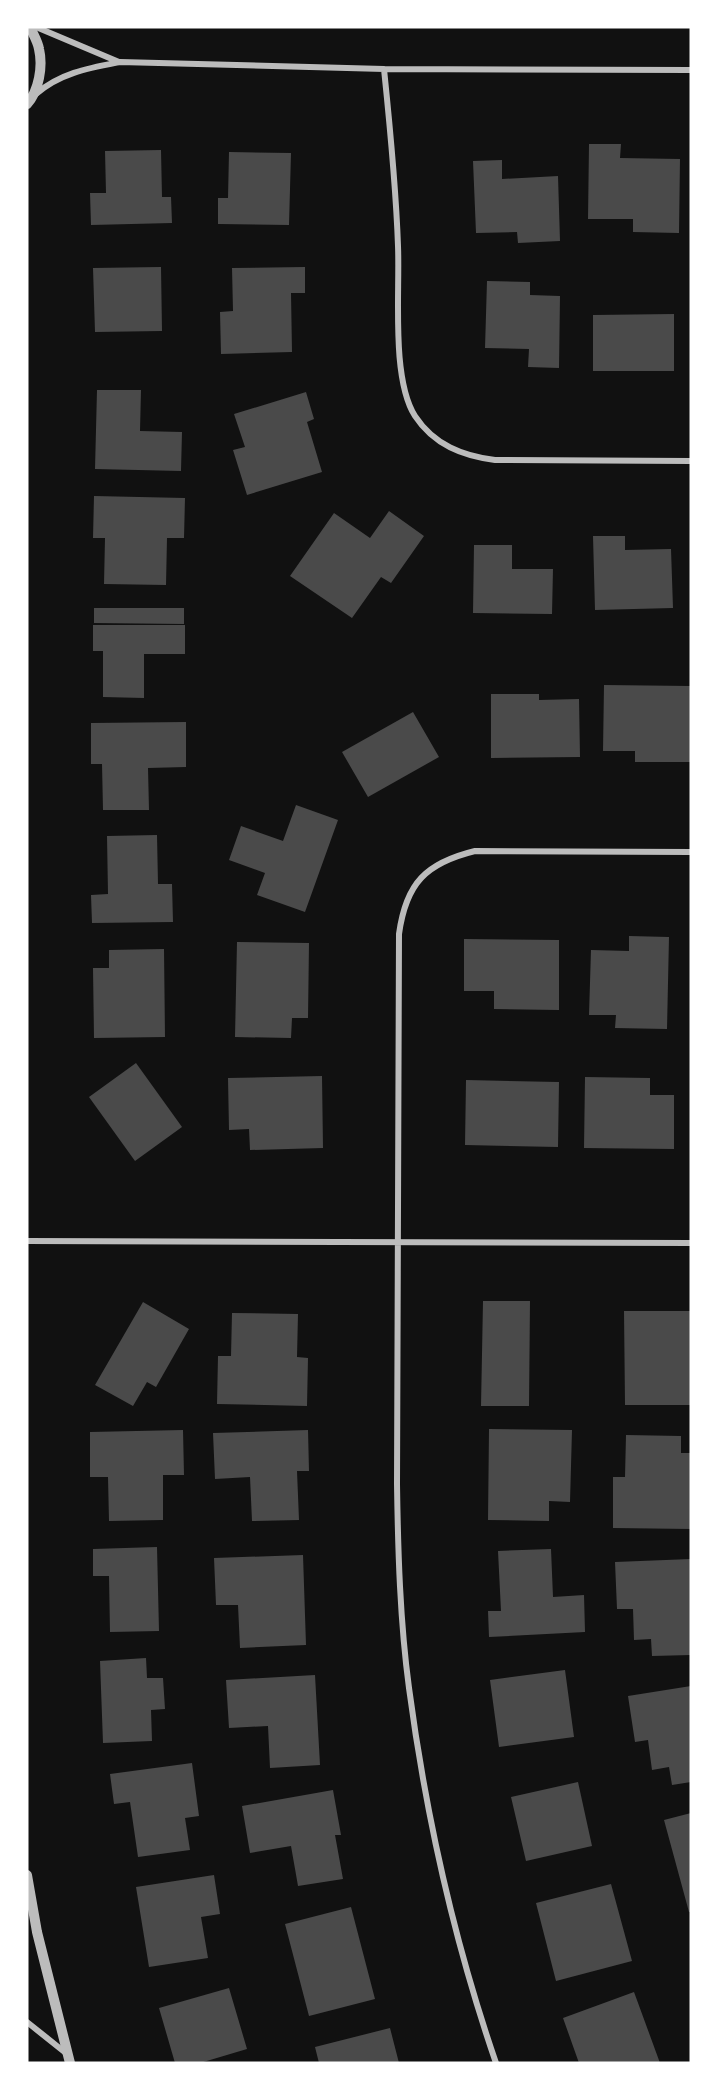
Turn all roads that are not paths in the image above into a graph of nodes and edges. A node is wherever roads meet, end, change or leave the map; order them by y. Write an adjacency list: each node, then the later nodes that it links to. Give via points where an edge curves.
1 (30, 27): 6 (street, via 39,48 40,74)
2 (36, 27): 3 (street)
3 (120, 62): 4 (street); 6 (street, via 77,70 44,87)
4 (384, 69): 5 (street); 7 (street, via 398,245 400,371 415,415 430,434 471,457)
5 (691, 70)
6 (29, 101)
7 (691, 461)
8 (691, 852): 10 (street, via 475,851 451,857 429,870 412,888 402,911 399,934)
9 (27, 1241): 10 (street)
10 (398, 1242): 11 (street); 15 (street, via 397,1484 408,1686 425,1800 450,1913)
11 (691, 1243)
12 (27, 1875): 14 (street)
13 (27, 2022): 14 (street)
14 (69, 2059)
15 (496, 2063)

